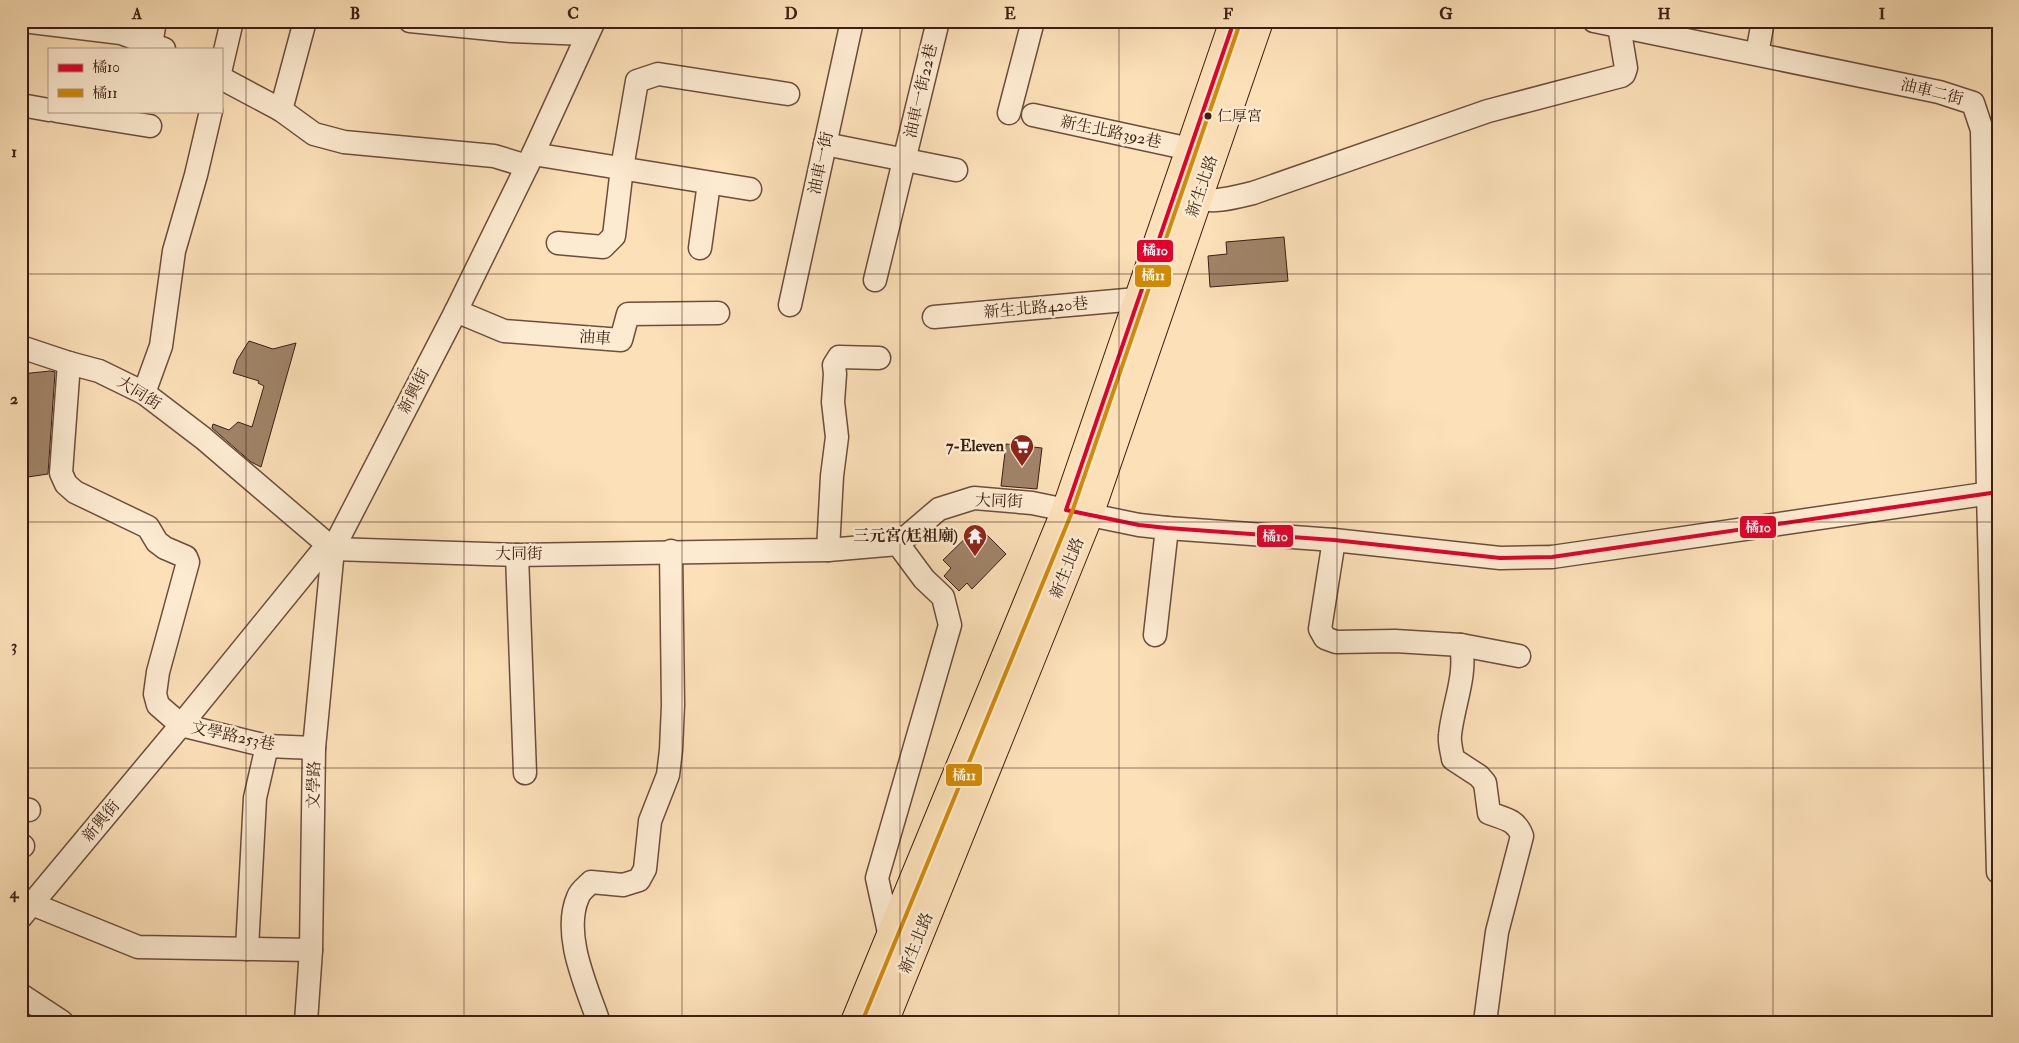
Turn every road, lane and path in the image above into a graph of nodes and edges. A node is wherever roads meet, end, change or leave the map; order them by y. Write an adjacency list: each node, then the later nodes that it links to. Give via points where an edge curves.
1 (23, 21): 15 (street, via 121,34)
2 (155, 21): 15 (street)
3 (232, 21): 17 (street)
4 (305, 21): 22 (street)
5 (410, 21): 14 (street, via 511,31)
6 (852, 21): 28 (street, 油車一街)
7 (938, 21): 31 (street, 油車一街22巷)
8 (1033, 21): 25 (street)
9 (1234, 21): 29 (main road, 新生北路)
10 (1259, 21): 36 (main road, 新生北路)
11 (1594, 21): 13 (street, 油車二街)
12 (1764, 21): 16 (street)
13 (1619, 26): 16 (street, 油車二街); 36 (street, via 1626,68 1621,76 1488,111 1253,193 1219,202)
14 (590, 28): 30 (street, 新興街)
15 (157, 46)
16 (1757, 54): 49 (street, 油車二街, via 1939,92 1974,103 1982,130)
17 (222, 64)
18 (222, 79): 22 (street)
19 (788, 94): 32 (street, via 658,74 637,81)
20 (21, 106): 21 (street)
21 (48, 110)
22 (282, 110): 30 (street, via 314,134 344,142)
23 (63, 112): 27 (street)
24 (211, 112): 48 (street, via 174,251 161,346)
25 (1009, 113)
26 (1033, 115): 29 (street, 新生北路392巷)
27 (150, 126)
28 (825, 144): 31 (street, 油車一街22巷); 41 (street, 油車一街)
29 (1190, 149): 36 (main road, 新生北路)
30 (530, 160): 32 (street); 42 (street, 新興街)
31 (905, 160): 33 (street, 油車一街22巷); 39 (street, 油車一街22巷)
32 (622, 168): 34 (street); 37 (street, via 614,236 603,247)
33 (956, 170)
34 (709, 183): 35 (street); 38 (street)
35 (750, 189)
36 (1186, 196): 40 (main road, 新生北路); 50 (main road, 新生北路)
37 (558, 243)
38 (700, 248)
39 (875, 280)
40 (1138, 299): 44 (street, 新生北路420巷); 50 (main road, 新生北路)
41 (790, 305)
42 (456, 311): 43 (street, 油車, via 504,331 622,340 628,314); 54 (street, 新興街)
43 (718, 313)
44 (934, 317)
45 (23, 350): 47 (street, 大同街)
46 (879, 358): 55 (street, via 839,357 834,365 833,402 837,437)
47 (69, 363): 48 (street, 大同街, via 99,371); 61 (street, via 61,473 66,484 75,492 148,527 157,542 186,557 188,562 155,694 158,704)
48 (144, 393): 54 (street, 大同街, via 203,438)
49 (1993, 493): 52 (street, 大同街, via 1552,557 1500,558); 65 (street)
50 (1078, 512): 51 (street, 大同街); 53 (street, 大同街, via 1032,503 974,498 939,510); 67 (main road, 新生北路); 75 (main road, 新生北路)
51 (1166, 528): 52 (street, 大同街); 58 (street)
52 (1334, 540): 59 (street, via 1320,629 1324,638 1336,642)
53 (898, 544): 55 (street, 大同街); 67 (street, via 924,579 943,597 950,625 876,878)
54 (333, 549): 57 (street, 大同街); 61 (street, 新興街, via 320,554); 63 (street, 文學路)
55 (828, 550): 56 (street, 大同街)
56 (671, 551): 57 (street, 大同街); 74 (street, via 671,750 668,775 650,821 645,869 639,880 623,884 590,882 579,894 574,910 574,942)
57 (517, 555): 64 (street)
58 (1155, 635)
59 (1461, 645): 60 (street); 76 (street, via 1464,660 1450,737 1453,759 1485,783 1490,813 1510,820 1518,826 1522,836 1497,932)
60 (1519, 656)
61 (181, 725): 62 (street, 文學路253巷); 66 (street, 新興街)
62 (266, 746): 63 (street, 文學路253巷); 68 (street, via 255,798)
63 (314, 748): 69 (street, 文學路)
64 (525, 773)
65 (1998, 872)
66 (26, 911): 68 (street, via 138,947)
67 (890, 937): 71 (main road, 新生北路)
68 (247, 949): 69 (street)
69 (311, 950): 73 (street, 文學路)
70 (21, 995): 72 (street)
71 (860, 1020)
72 (62, 1022)
73 (306, 1022)
74 (596, 1022)
75 (884, 1022)
76 (1486, 1022)

